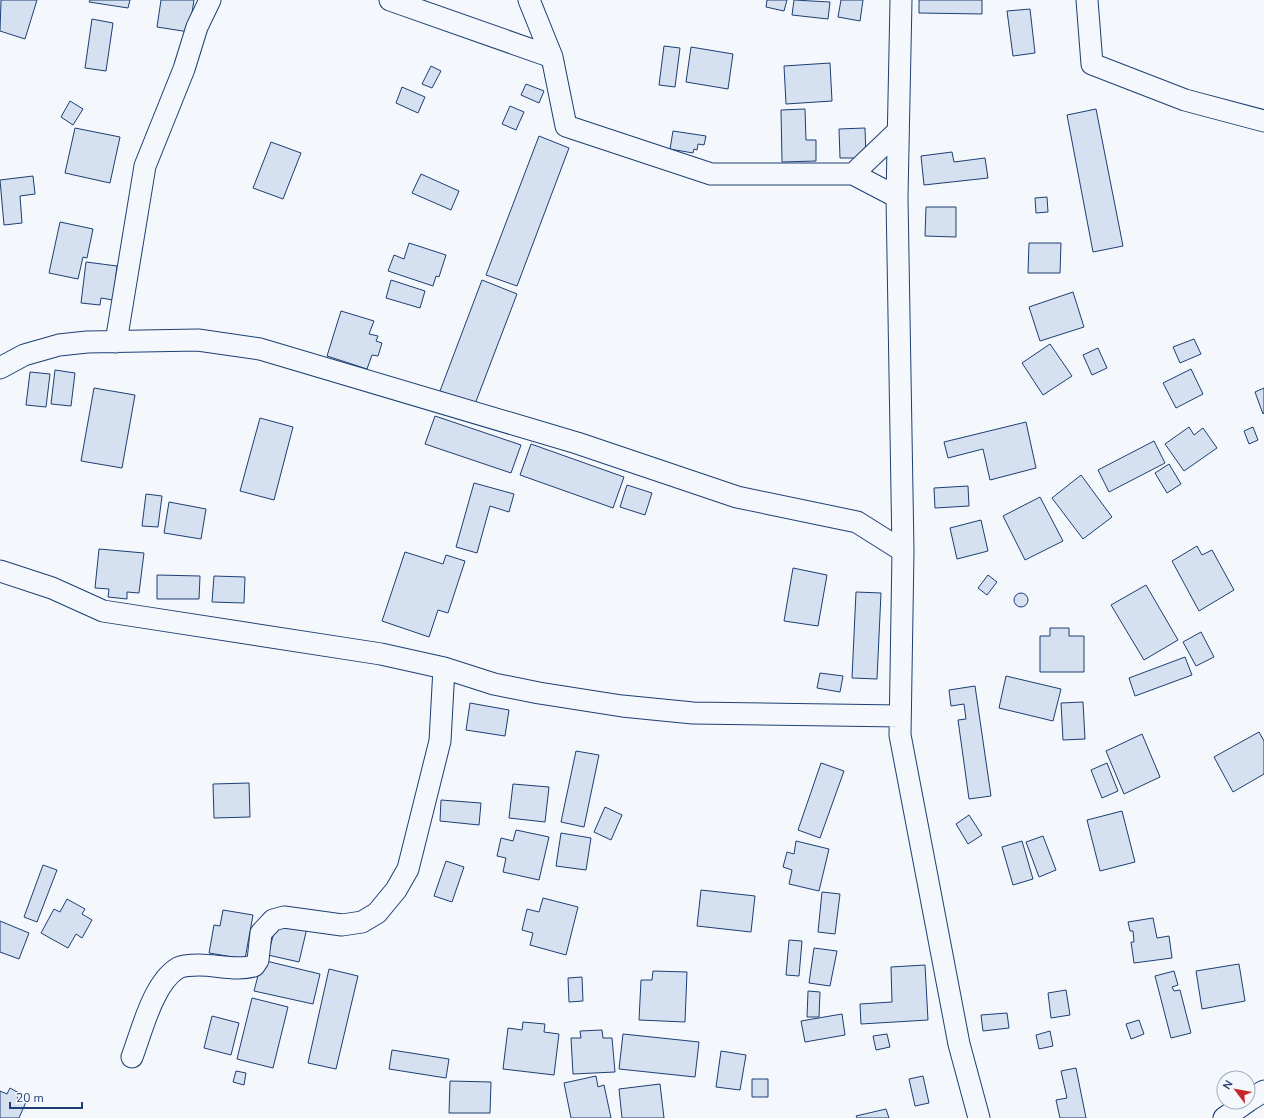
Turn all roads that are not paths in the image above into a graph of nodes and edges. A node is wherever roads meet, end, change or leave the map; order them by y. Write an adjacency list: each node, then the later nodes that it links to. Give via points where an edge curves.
1 (210, 0): 11 (street, via 197,27 184,68 145,166)
2 (390, 0): 6 (street)
3 (529, 0): 6 (street)
4 (901, 0): 8 (street)
5 (1087, 0): 7 (street, via 1092,64 1186,100)
6 (552, 57): 9 (street, via 566,126 711,174)
7 (1264, 121)
8 (898, 131): 9 (street); 10 (street)
9 (853, 174): 10 (street)
10 (896, 197): 13 (street)
11 (116, 342): 12 (street, via 59,345 24,355); 13 (street, via 198,340 260,348 577,443 737,497 857,522)
12 (0, 368)
13 (903, 551): 16 (street)
14 (0, 571): 15 (street, via 59,591 103,611 336,646)
15 (444, 668): 16 (street, via 494,684 622,706 693,713); 17 (street, via 440,741 408,869 396,890 377,913 362,922 342,925 284,917 273,920 261,933 258,960 254,966 247,968 188,965 178,968 155,996)
16 (900, 716): 19 (street, via 900,735 959,1044)
17 (132, 1057)
18 (1236, 1110): 20 (street)
19 (979, 1118)
20 (1224, 1118)

